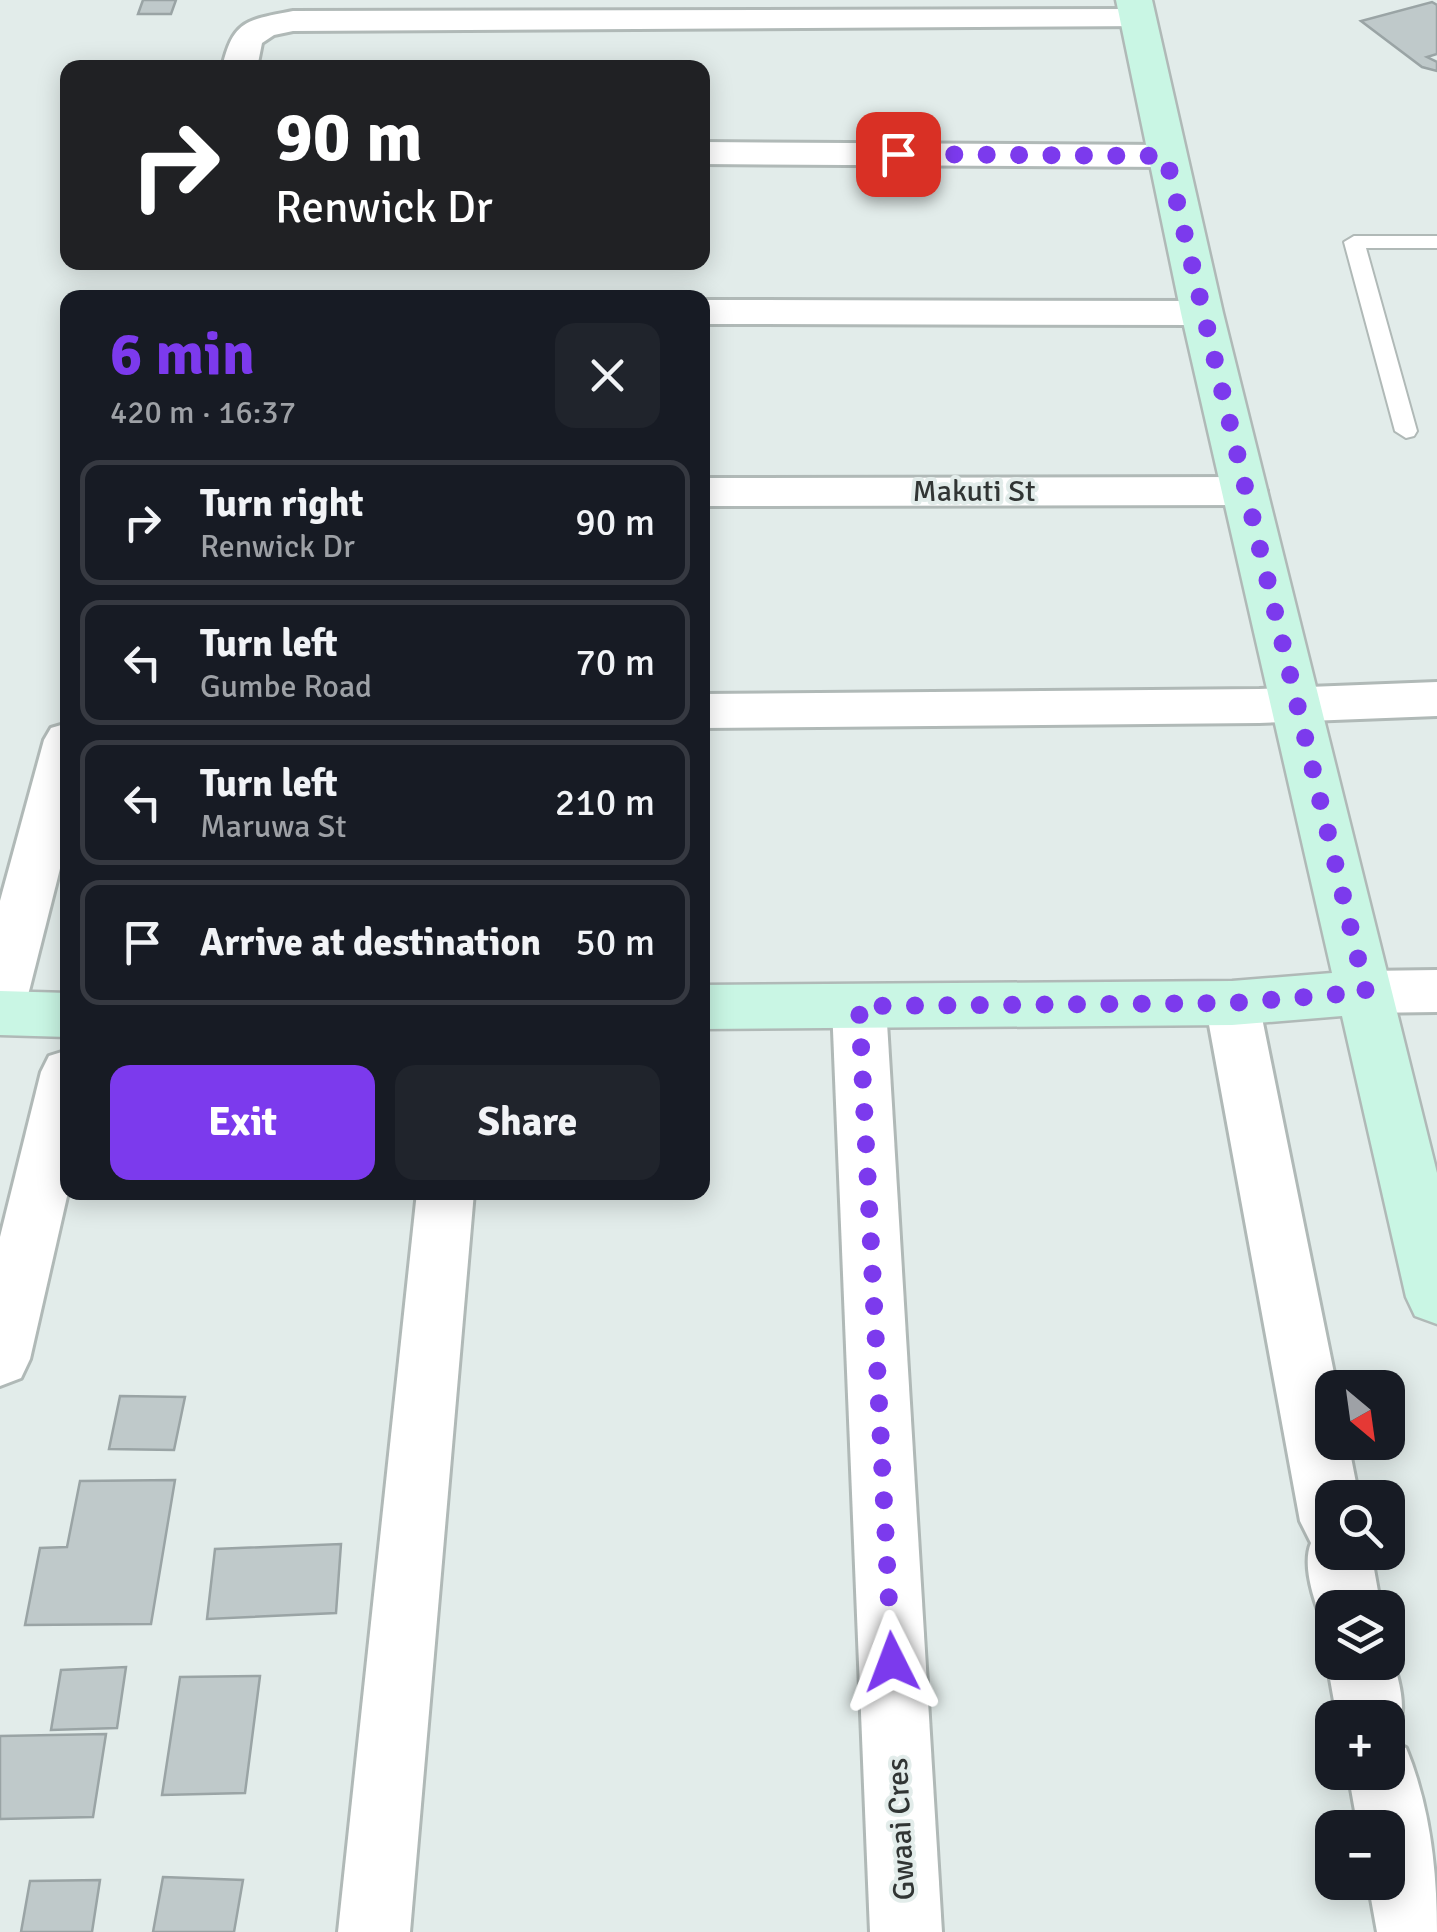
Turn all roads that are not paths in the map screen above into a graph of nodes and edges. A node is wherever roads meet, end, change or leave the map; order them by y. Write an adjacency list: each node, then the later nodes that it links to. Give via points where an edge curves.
1 (1026, 10): 2 (street); 3 (street, via 293,21 246,38)
2 (1136, 10): 5 (street)
3 (240, 60)
4 (710, 153): 5 (street)
5 (1166, 156): 8 (street)
6 (1437, 242): 9 (lane, via 1354,242)
7 (710, 312): 8 (street)
8 (1202, 313): 10 (street)
9 (1406, 432)
10 (1245, 491): 11 (street, Makuti St); 13 (street)
11 (710, 492)
12 (1437, 699): 13 (street)
13 (1296, 705): 14 (street); 17 (street)
14 (710, 711)
15 (60, 771): 18 (street)
16 (1437, 991): 17 (street)
17 (1366, 992): 19 (street); 26 (street)
18 (0, 1000)
19 (1232, 1003): 20 (street); 28 (street)
20 (859, 1006): 21 (street); 31 (street, Gwaai Cres)
21 (710, 1008)
22 (0, 1013): 23 (street)
23 (60, 1014)
24 (60, 1106): 27 (street)
25 (445, 1200): 30 (street)
26 (1437, 1297)
27 (0, 1359)
28 (1324, 1480)
29 (1385, 1790): 32 (street)
30 (374, 1932)
31 (906, 1932)
32 (1412, 1932)

